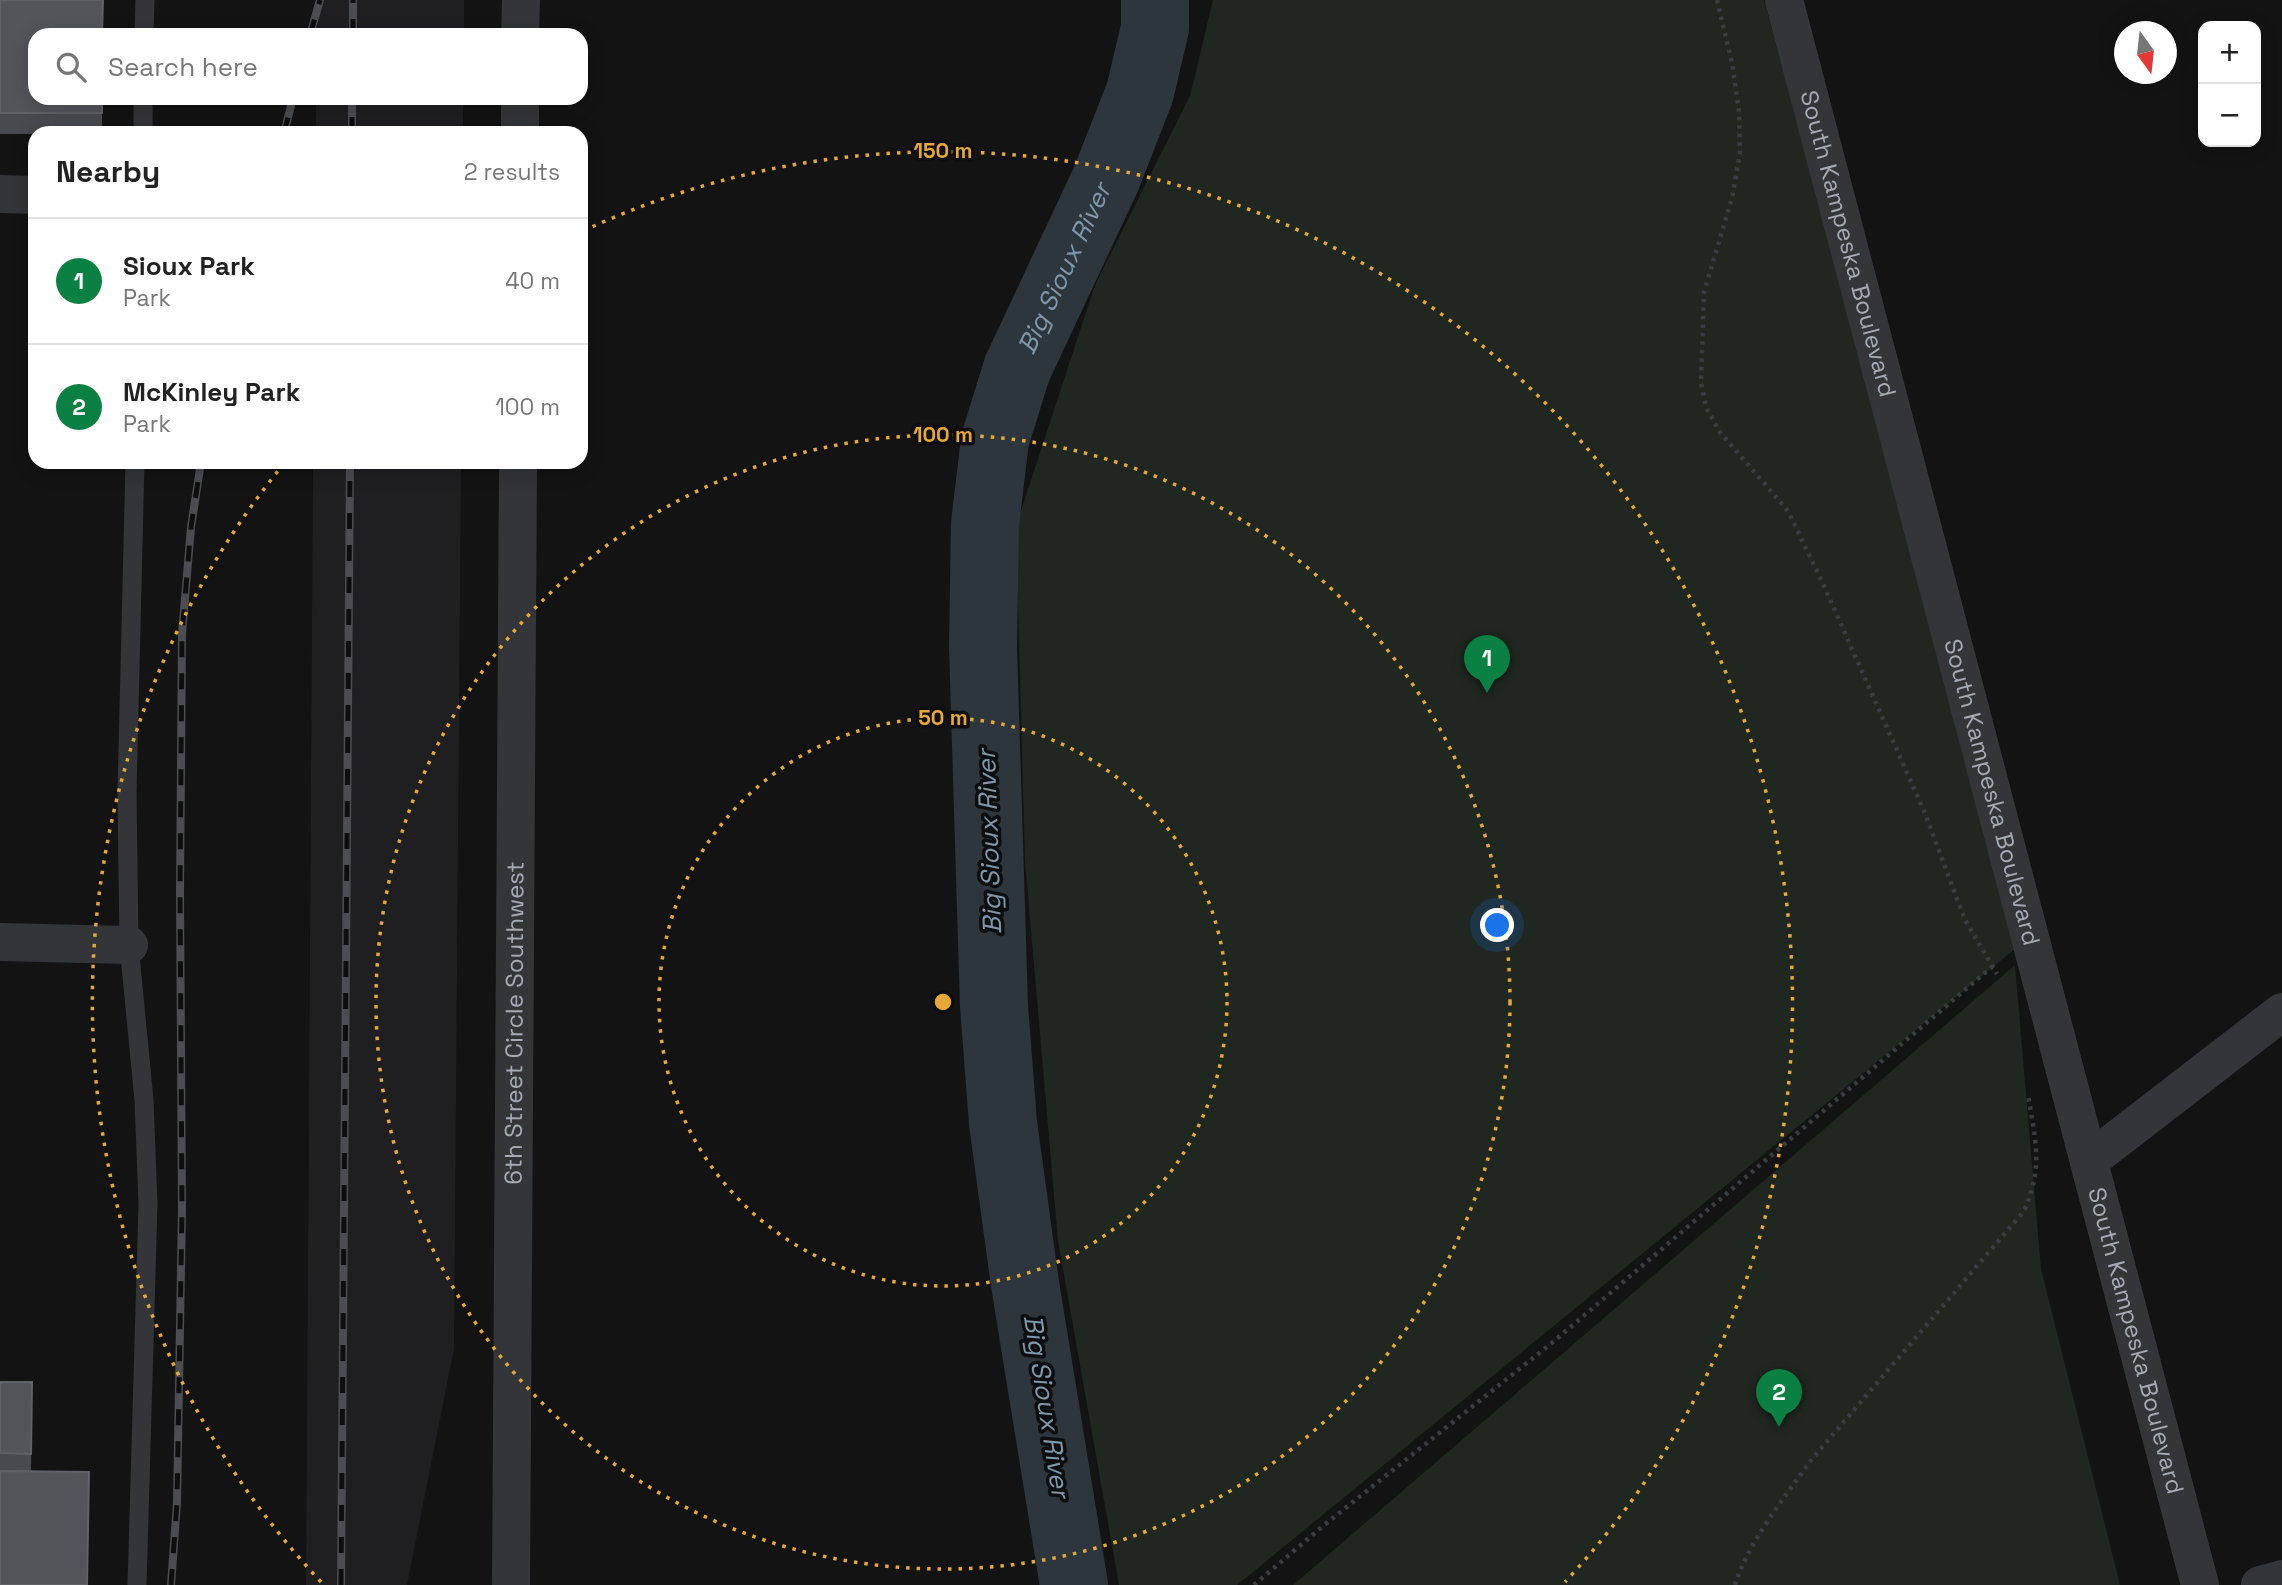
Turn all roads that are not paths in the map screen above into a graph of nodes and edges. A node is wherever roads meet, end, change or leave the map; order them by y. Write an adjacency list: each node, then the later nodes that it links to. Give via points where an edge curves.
1 (145, 0): 4 (lane)
2 (521, 0): 5 (street)
3 (1784, 0): 17 (street, South Kampeska Boulevard)
4 (144, 28)
5 (520, 28)
6 (143, 105): 8 (lane)
7 (520, 105): 9 (street)
8 (143, 126)
9 (520, 126)
10 (0, 194): 11 (street)
11 (28, 195)
12 (135, 469): 15 (lane, via 127,792)
13 (518, 469): 20 (street, 6th Street Circle Southwest)
14 (0, 942): 15 (street)
15 (129, 945): 19 (lane, via 144,1100 148,1205)
16 (2282, 1012): 17 (street)
17 (2089, 1161): 21 (street, South Kampeska Boulevard)
18 (2282, 1579): 22 (street)
19 (136, 1585)
20 (511, 1585)
21 (2200, 1585)
22 (2260, 1585)

